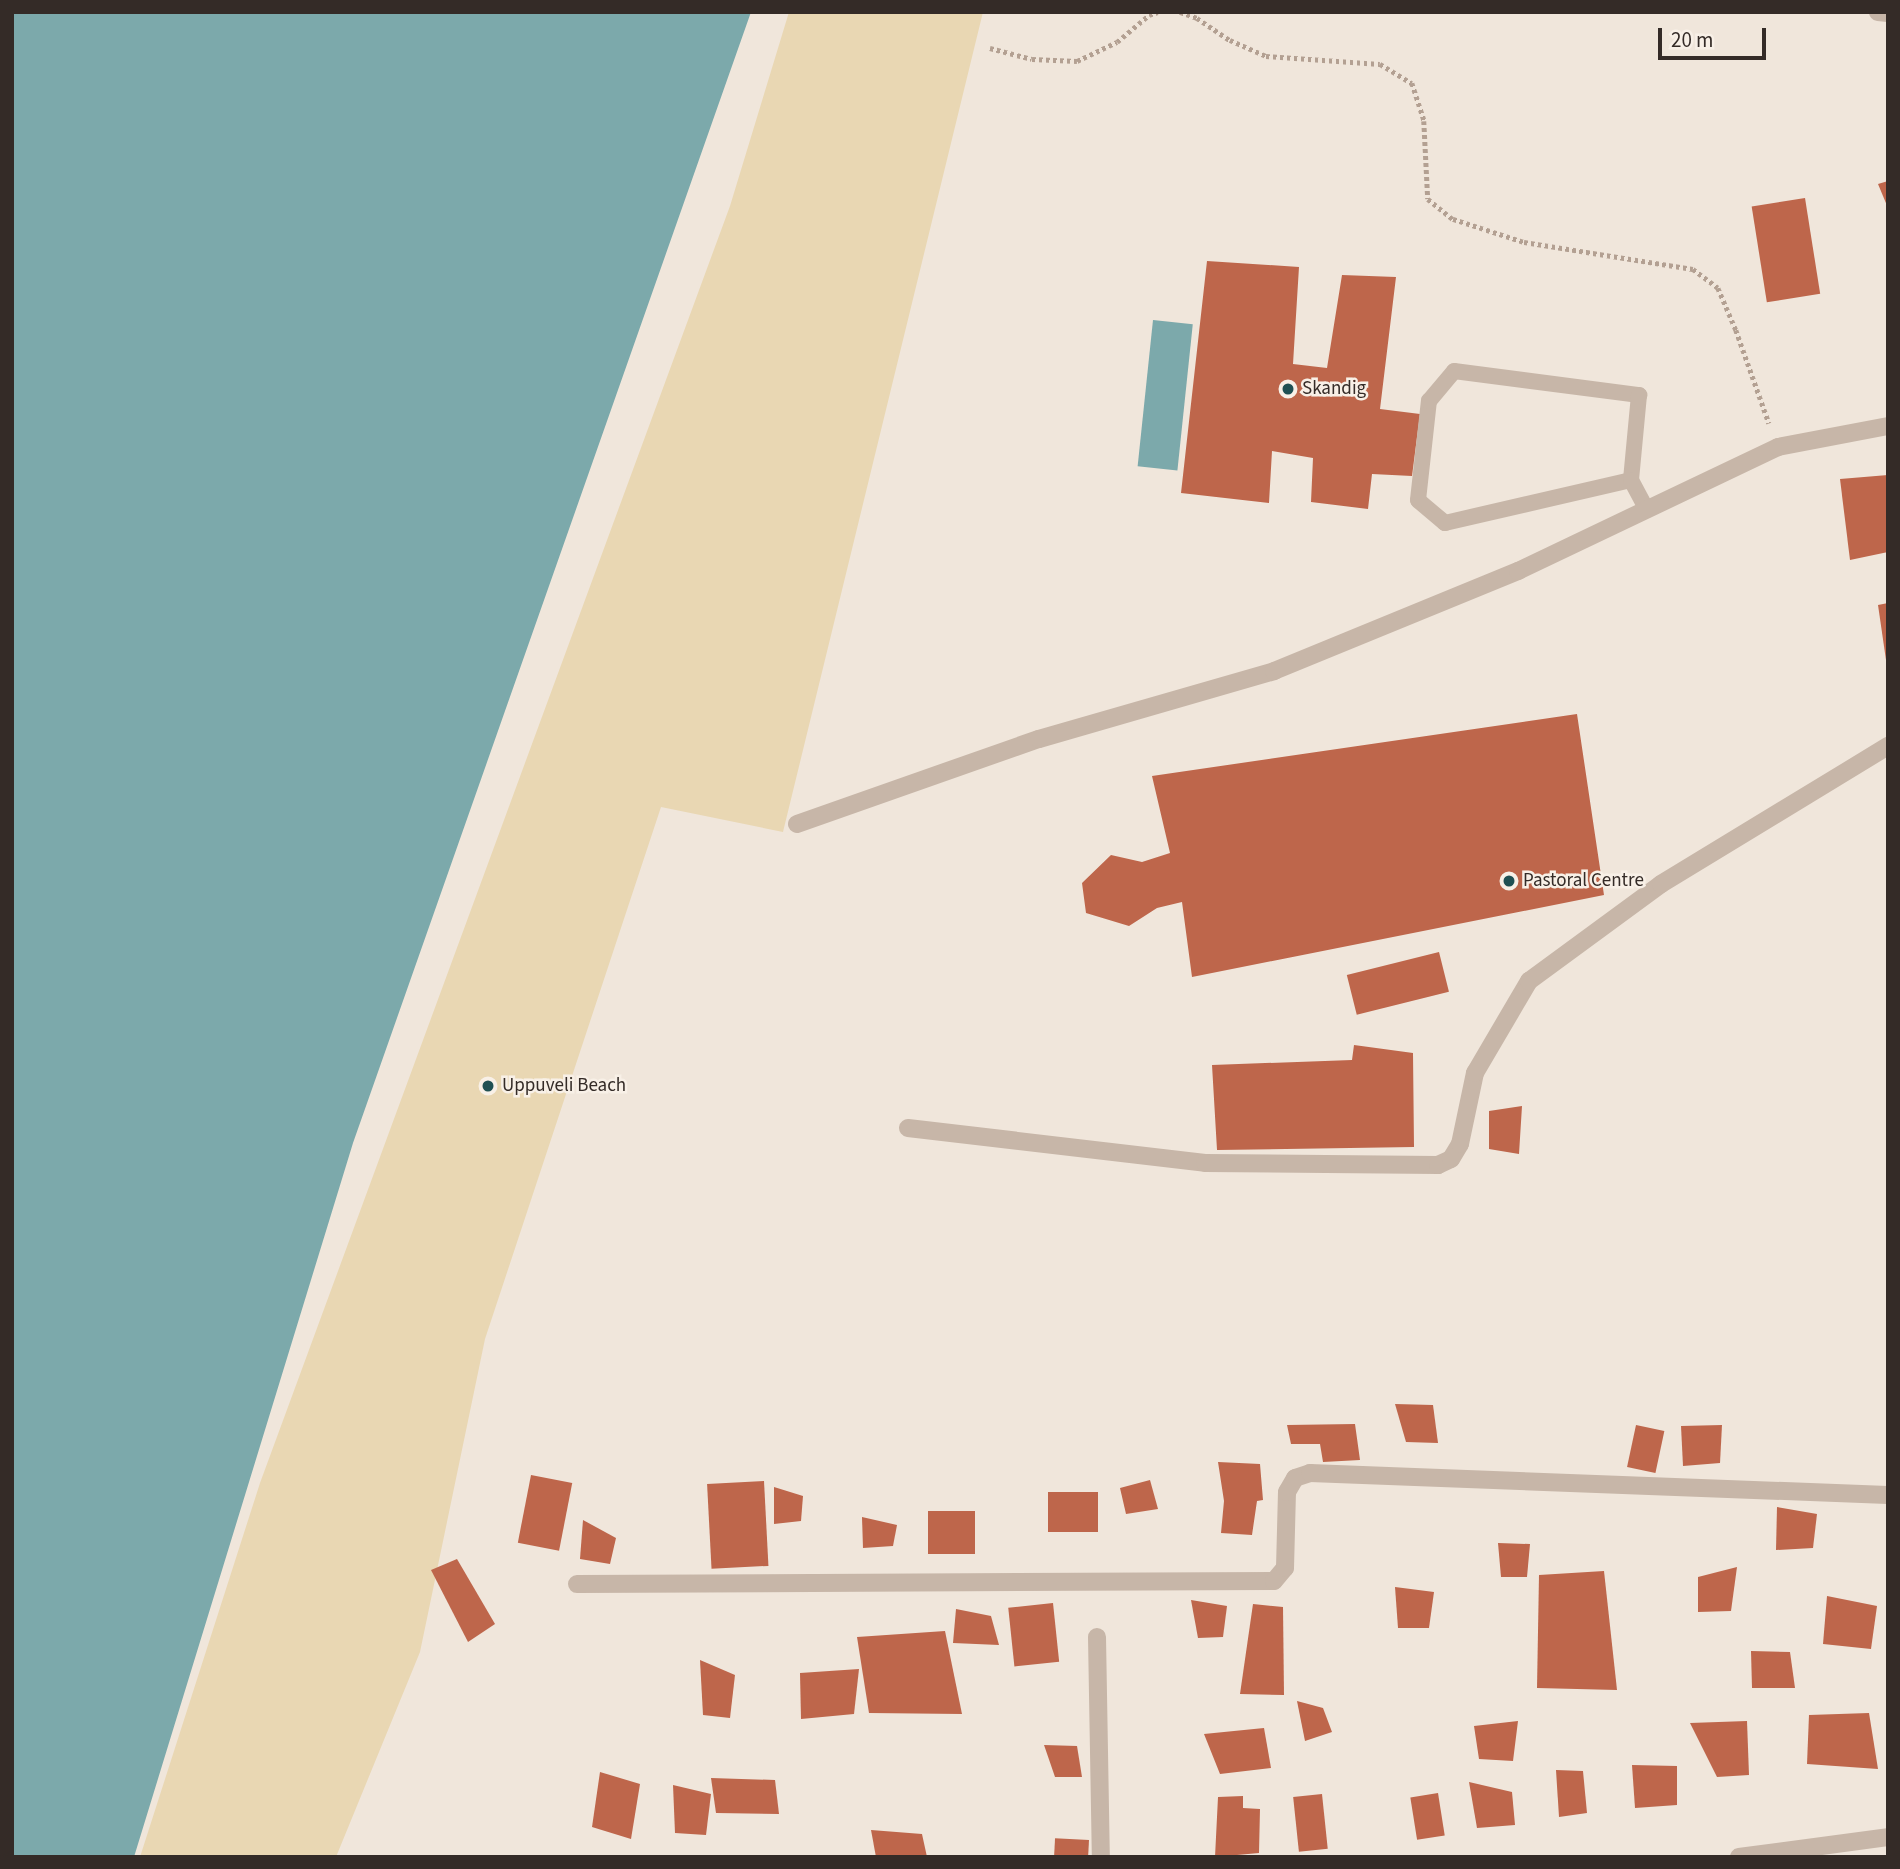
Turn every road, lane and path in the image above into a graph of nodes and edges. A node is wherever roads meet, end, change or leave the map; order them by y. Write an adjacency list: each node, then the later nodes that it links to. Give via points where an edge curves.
1 (1157, 12): 5 (path, via 1117,42 1077,61 1032,59)
2 (1180, 12): 7 (path, via 1266,56 1380,64 1412,83 1424,121 1428,199 1453,219 1524,242 1693,269 1718,288)
3 (1878, 12): 4 (street)
4 (1888, 13)
5 (990, 48)
6 (1888, 426): 7 (street)
7 (1778, 447): 9 (street)
8 (1631, 480): 8 (lane, via 1445,523 1418,500 1429,401 1454,371 1639,395); 9 (lane)
9 (1647, 510): 11 (street, via 1518,571 1274,671 1039,739)
10 (1888, 746): 12 (street, via 1661,884 1529,981 1475,1073 1460,1144 1451,1158 1438,1165 1205,1163)
11 (797, 824)
12 (908, 1128)
13 (1888, 1495): 14 (street, via 1310,1473 1296,1478 1287,1492 1285,1568 1274,1581)
14 (577, 1584)
15 (1097, 1637): 17 (street)
16 (1888, 1837): 18 (street)
17 (1101, 1857)
18 (1739, 1857)

